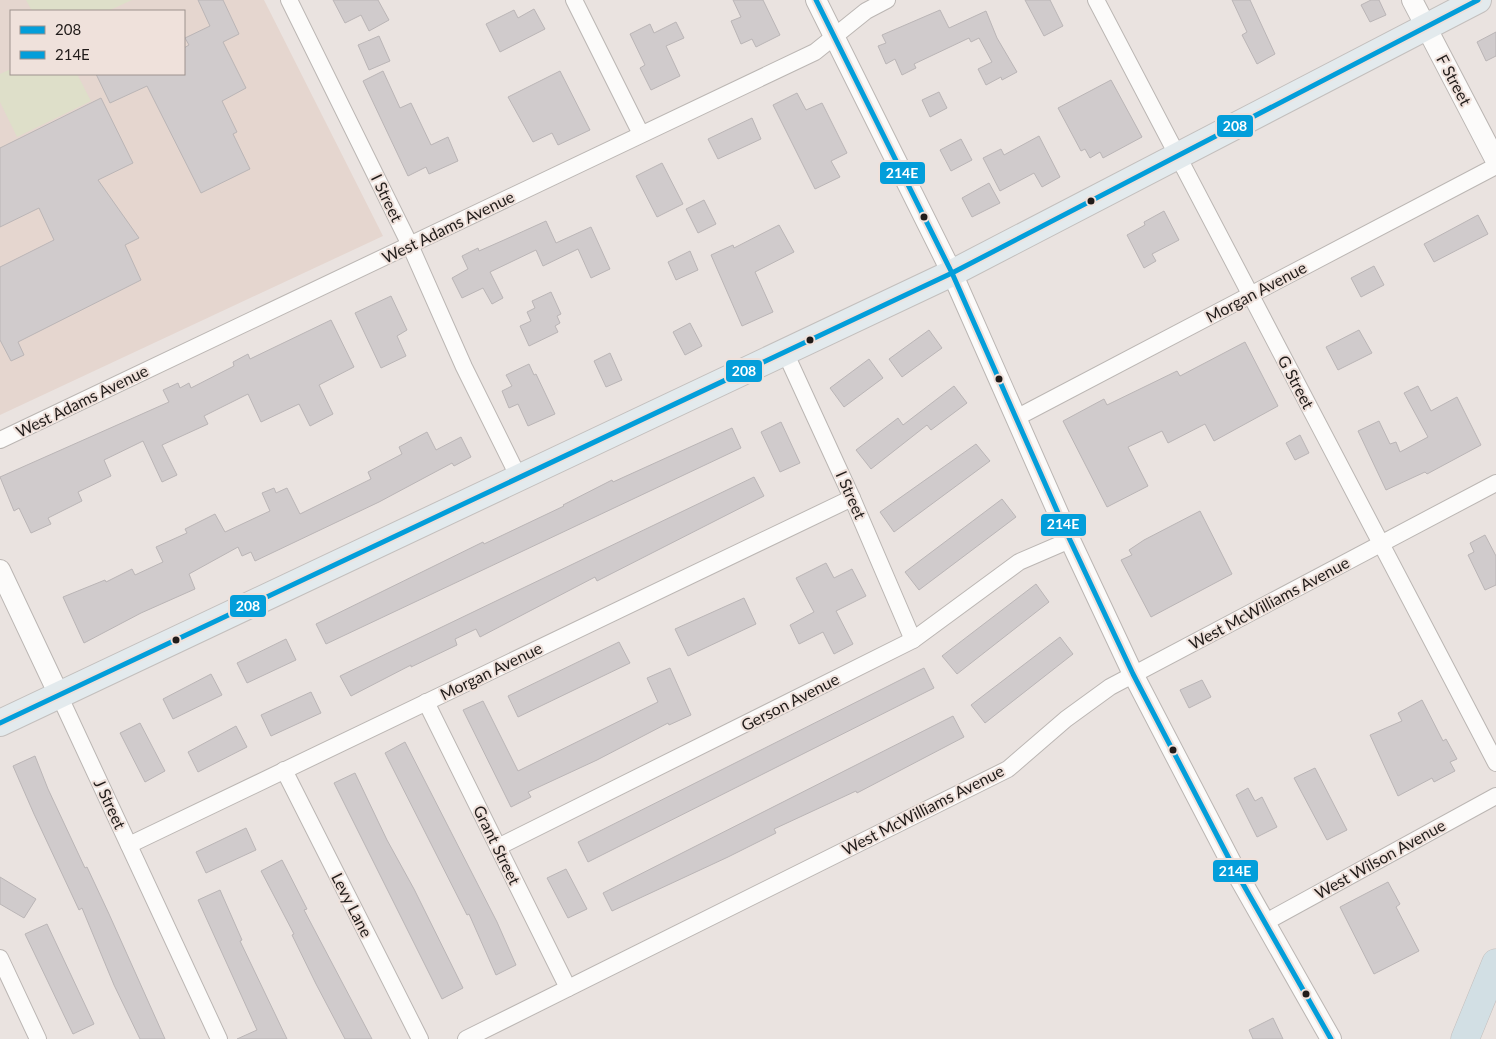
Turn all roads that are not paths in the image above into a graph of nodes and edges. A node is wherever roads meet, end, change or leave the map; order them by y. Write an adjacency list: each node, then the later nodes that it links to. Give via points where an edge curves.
1 (289, 0): 14 (street, I Street)
2 (574, 0): 10 (street)
3 (816, 0): 9 (street)
4 (887, 0): 9 (street, West Adams Avenue, via 866,11)
5 (1096, 0): 11 (street, G Street)
6 (1412, 0): 8 (street, F Street)
7 (1478, 0): 8 (main road)
8 (1426, 27): 11 (main road); 12 (street, F Street)
9 (834, 36): 10 (street, West Adams Avenue, via 815,52); 15 (street)
10 (641, 134): 14 (street, West Adams Avenue)
11 (1178, 156): 15 (main road); 16 (street, G Street)
12 (1496, 161)
13 (1496, 166): 16 (street, Morgan Avenue)
14 (410, 245): 19 (street, West Adams Avenue); 20 (street, I Street, via 464,367)
15 (952, 273): 17 (main road); 18 (street)
16 (1251, 295): 18 (street, Morgan Avenue); 24 (street, G Street)
17 (785, 352): 20 (main road); 22 (street, I Street)
18 (1016, 418): 23 (street)
19 (0, 440)
20 (519, 478): 28 (main road)
21 (1496, 483): 24 (street, West McWilliams Avenue)
22 (852, 498): 26 (street, I Street); 29 (street, Morgan Avenue)
23 (1070, 540): 26 (street, Gerson Avenue, via 1019,562); 27 (street)
24 (1381, 544): 27 (street, West McWilliams Avenue); 31 (street, G Street)
25 (0, 570): 28 (street, J Street)
26 (913, 640): 35 (street, Gerson Avenue)
27 (1133, 674): 36 (street); 39 (street, West McWilliams Avenue, via 1066,719 1008,769)
28 (59, 695): 30 (main road); 34 (street, J Street)
29 (426, 702): 32 (street, Morgan Avenue); 35 (street, Grant Street)
30 (0, 723)
31 (1496, 763)
32 (284, 770): 34 (street, Morgan Avenue); 42 (street, Levy Lane)
33 (1496, 796): 36 (street, West Wilson Avenue)
34 (129, 845): 41 (street, J Street)
35 (498, 847): 39 (street, Grant Street)
36 (1264, 923): 44 (street)
37 (0, 958): 40 (street)
38 (1496, 963): 45 (highway)
39 (568, 988): 43 (street, West McWilliams Avenue)
40 (38, 1039)
41 (220, 1039)
42 (420, 1039)
43 (466, 1039)
44 (1331, 1039)
45 (1465, 1039)

